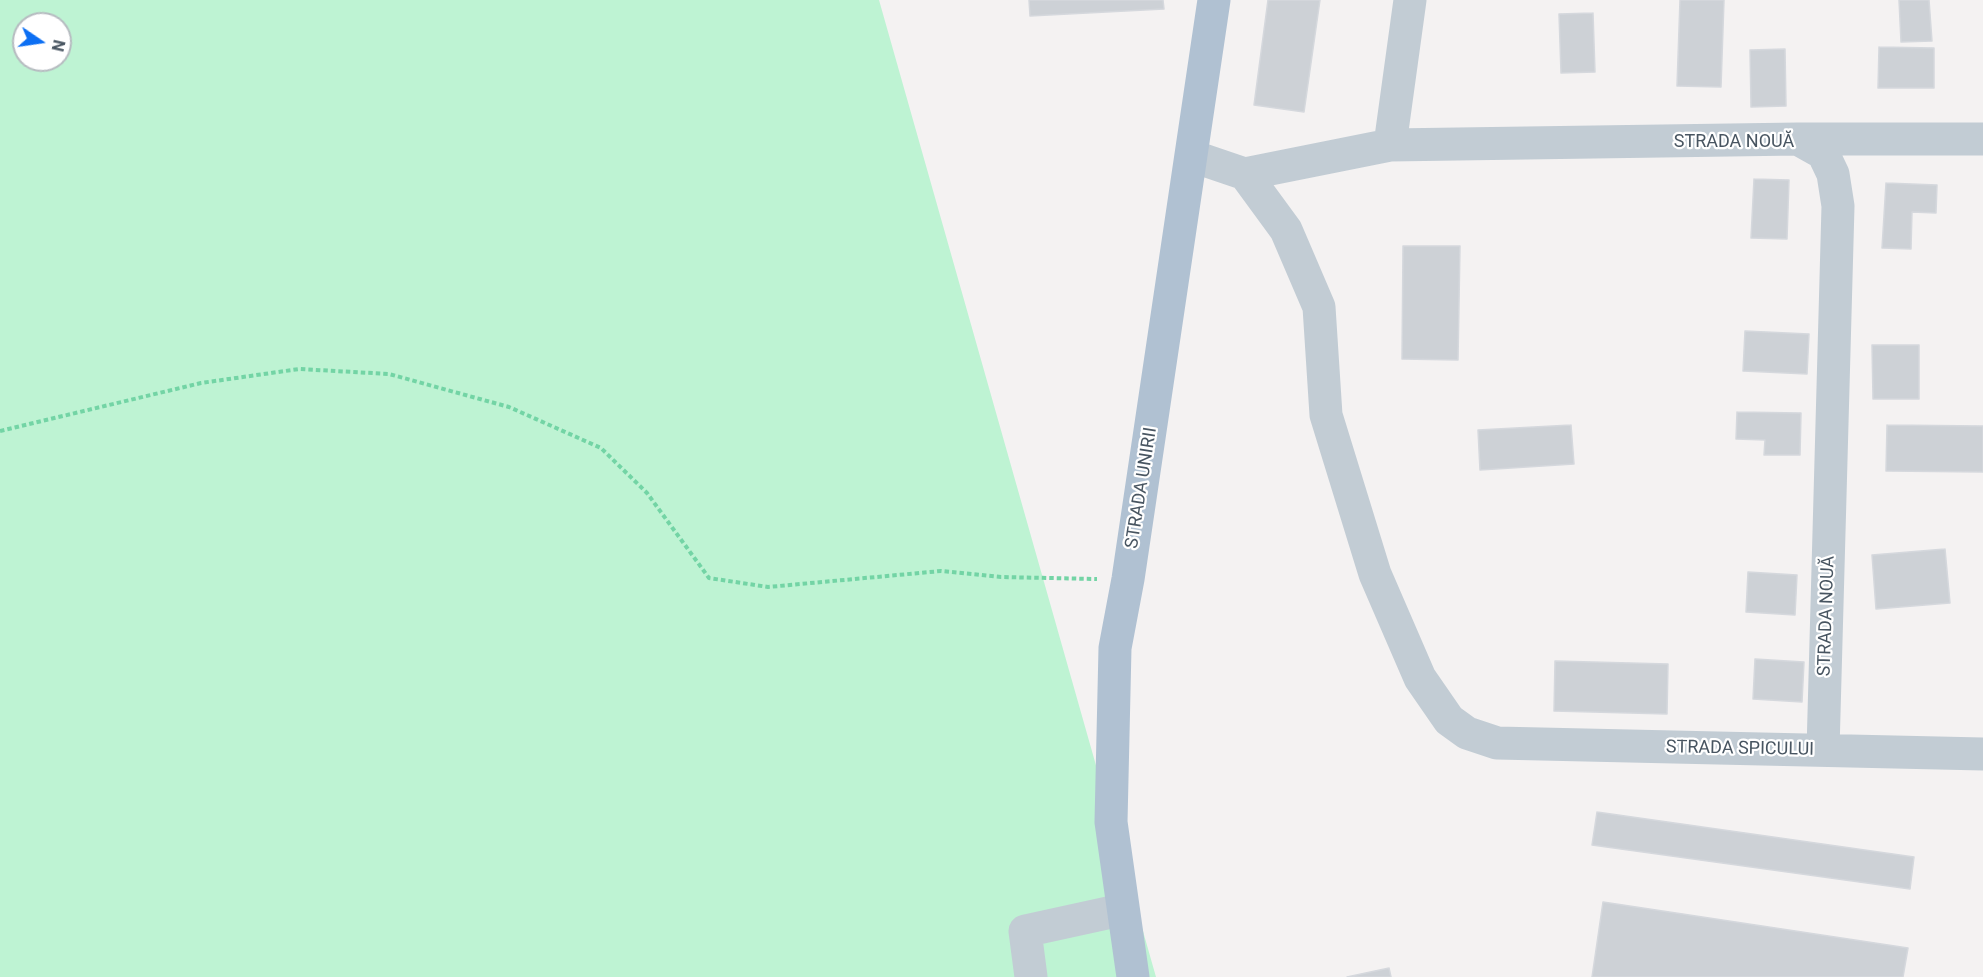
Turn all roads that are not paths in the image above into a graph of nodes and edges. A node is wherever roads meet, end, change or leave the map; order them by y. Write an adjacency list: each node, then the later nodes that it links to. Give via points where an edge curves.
1 (1214, 0): 6 (main road, STRADA UNIRII)
2 (1410, 0): 5 (street)
3 (1798, 139): 4 (street); 5 (street, STRADA NOUĂ); 8 (street, STRADA NOUĂ, via 1824,153 1839,206)
4 (1983, 139)
5 (1390, 145): 7 (street, STRADA NOUĂ)
6 (1192, 156): 7 (street); 10 (main road, STRADA UNIRII, via 1115,648 1111,822)
7 (1245, 174): 8 (street, STRADA SPICULUI, via 1286,230 1318,307 1326,415 1375,574 1420,678 1449,720 1467,733 1497,743)
8 (1823, 750): 9 (street, STRADA SPICULUI)
9 (1983, 754)
10 (1121, 910): 11 (street, via 1025,931); 12 (main road, STRADA UNIRII)
11 (1031, 977)
12 (1133, 977)

